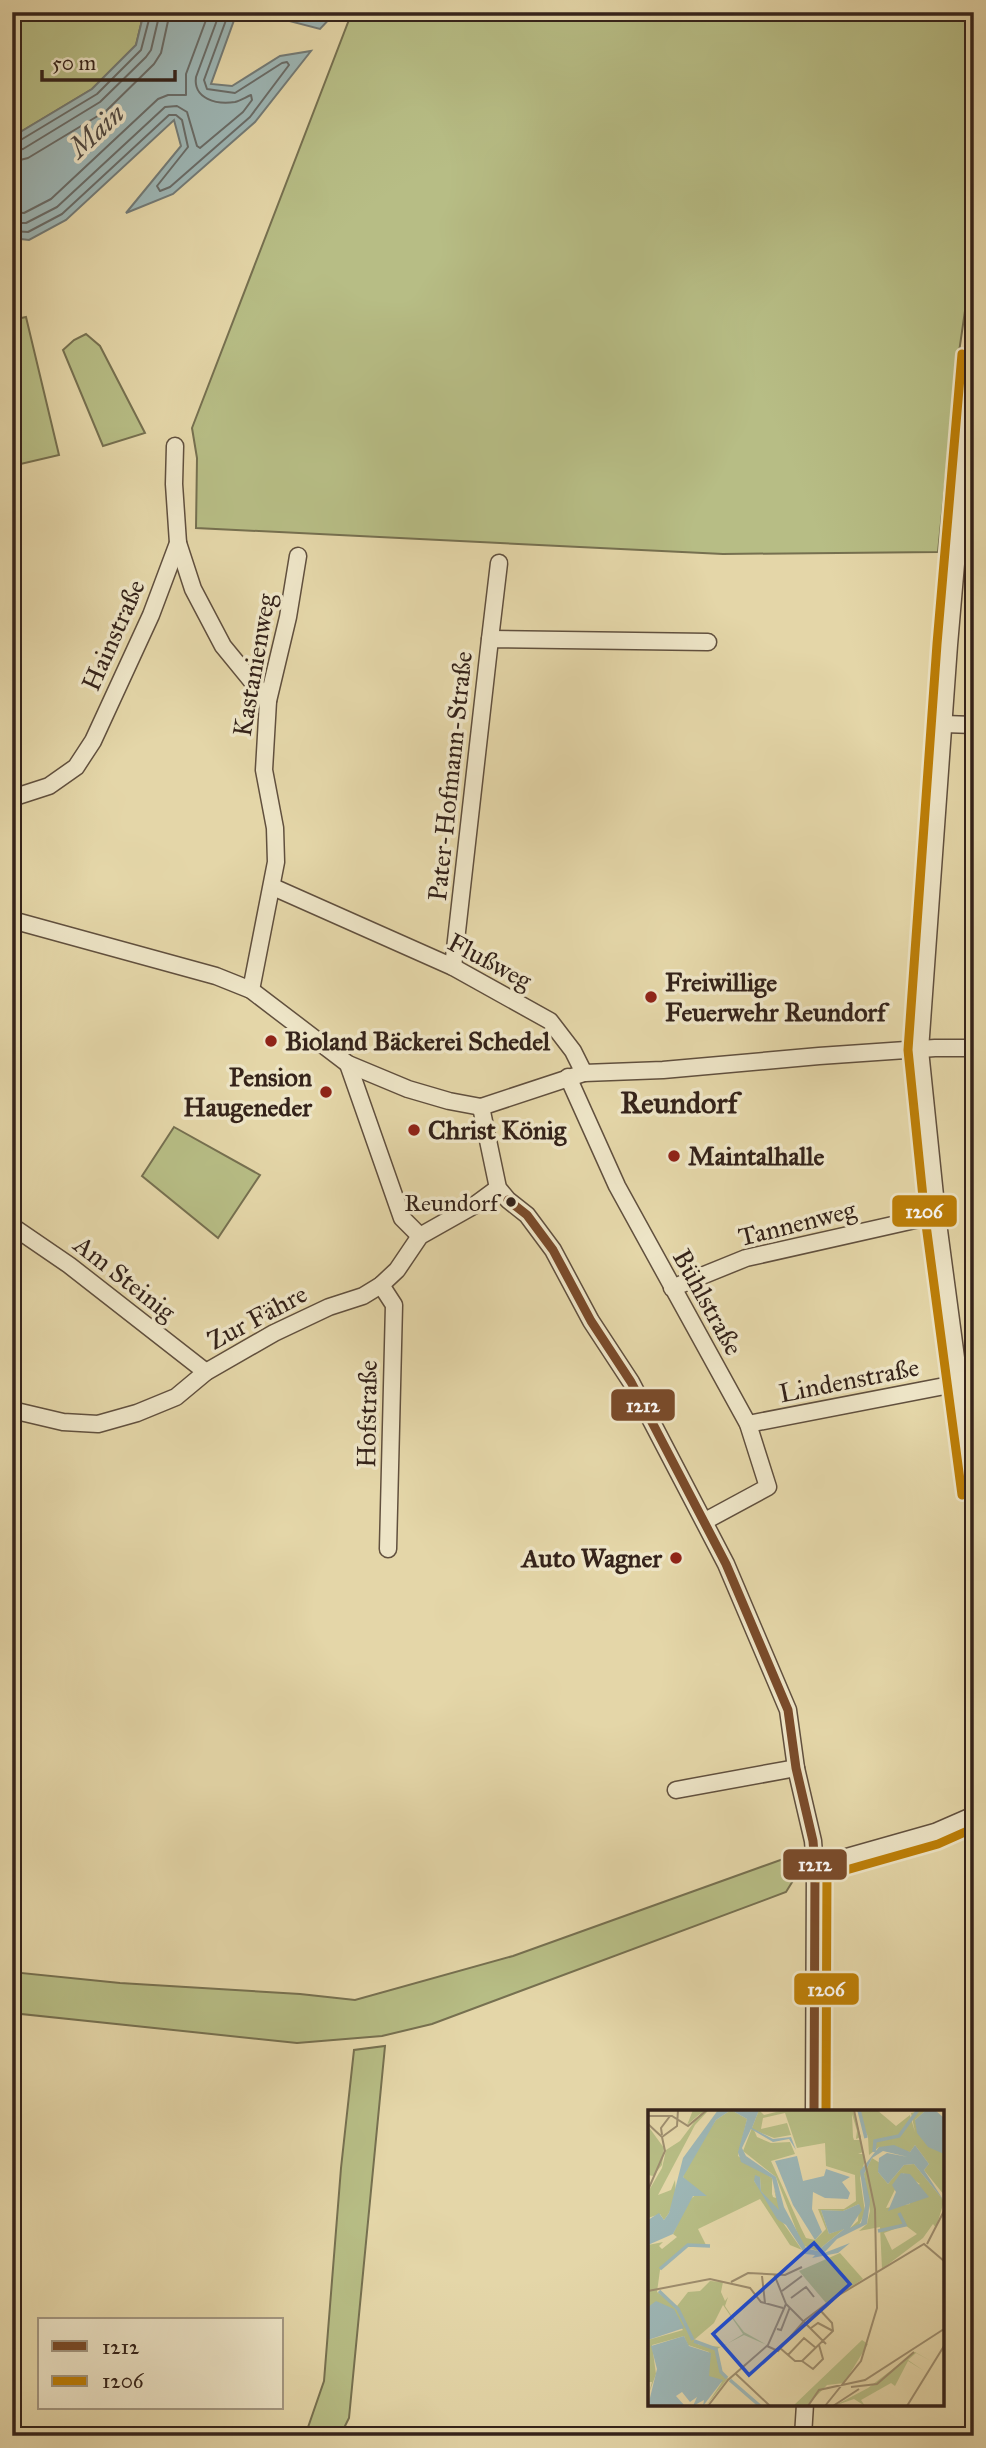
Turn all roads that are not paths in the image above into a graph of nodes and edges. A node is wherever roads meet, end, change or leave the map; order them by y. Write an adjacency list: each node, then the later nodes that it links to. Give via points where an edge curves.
1 (974, 355): 9 (street)
2 (175, 446): 3 (street, Hainstraße)
3 (178, 543): 8 (street, via 193,589 223,646); 11 (street, Hainstraße, via 151,615 76,767 49,786)
4 (298, 556): 8 (street, Kastanienweg)
5 (499, 563): 6 (street)
6 (490, 639): 7 (street, Pater-Hofmann-Straße); 14 (street, Pater-Hofmann-Straße)
7 (708, 642)
8 (268, 701): 12 (street, Kastanienweg, via 264,770 275,828)
9 (944, 724): 10 (street); 17 (street)
10 (974, 725)
11 (12, 798)
12 (273, 887): 14 (street, Flußweg); 15 (street, Kastanienweg)
13 (12, 920): 15 (street, via 216,976)
14 (453, 967): 19 (street, Flußweg, via 550,1021)
15 (251, 990): 18 (street)
16 (974, 1048): 17 (street)
17 (920, 1050): 19 (street); 23 (street)
18 (348, 1064): 21 (street, via 408,1089); 25 (street, via 402,1218)
19 (584, 1073): 20 (street)
20 (568, 1077): 21 (street); 27 (street, Bühlstraße, via 617,1186)
21 (481, 1107): 22 (street)
22 (498, 1188): 25 (street, Zur Fähre); 33 (street, via 527,1215 553,1250)
23 (937, 1215): 27 (street, Tannenweg, via 746,1258); 29 (street)
24 (12, 1226): 28 (street, Am Steinig)
25 (420, 1236): 26 (street, Zur Fähre)
26 (381, 1285): 28 (street, Zur Fähre, via 274,1333); 34 (street, Hofstraße, via 394,1304)
27 (672, 1288): 31 (street, Bühlstraße)
28 (206, 1372): 30 (street, Zur Fähre, via 176,1397 98,1424 63,1422)
29 (960, 1384): 31 (street, Lindenstraße); 32 (street)
30 (12, 1410)
31 (748, 1424): 33 (street, Bühlstraße, via 768,1487)
32 (974, 1493)
33 (705, 1521): 35 (street, via 788,1710)
34 (388, 1549)
35 (796, 1768): 36 (street); 38 (street)
36 (676, 1790)
37 (974, 1815): 38 (street, via 935,1832)
38 (815, 1866): 39 (street)
39 (814, 2110)
40 (804, 2406): 41 (street)
41 (803, 2436)

